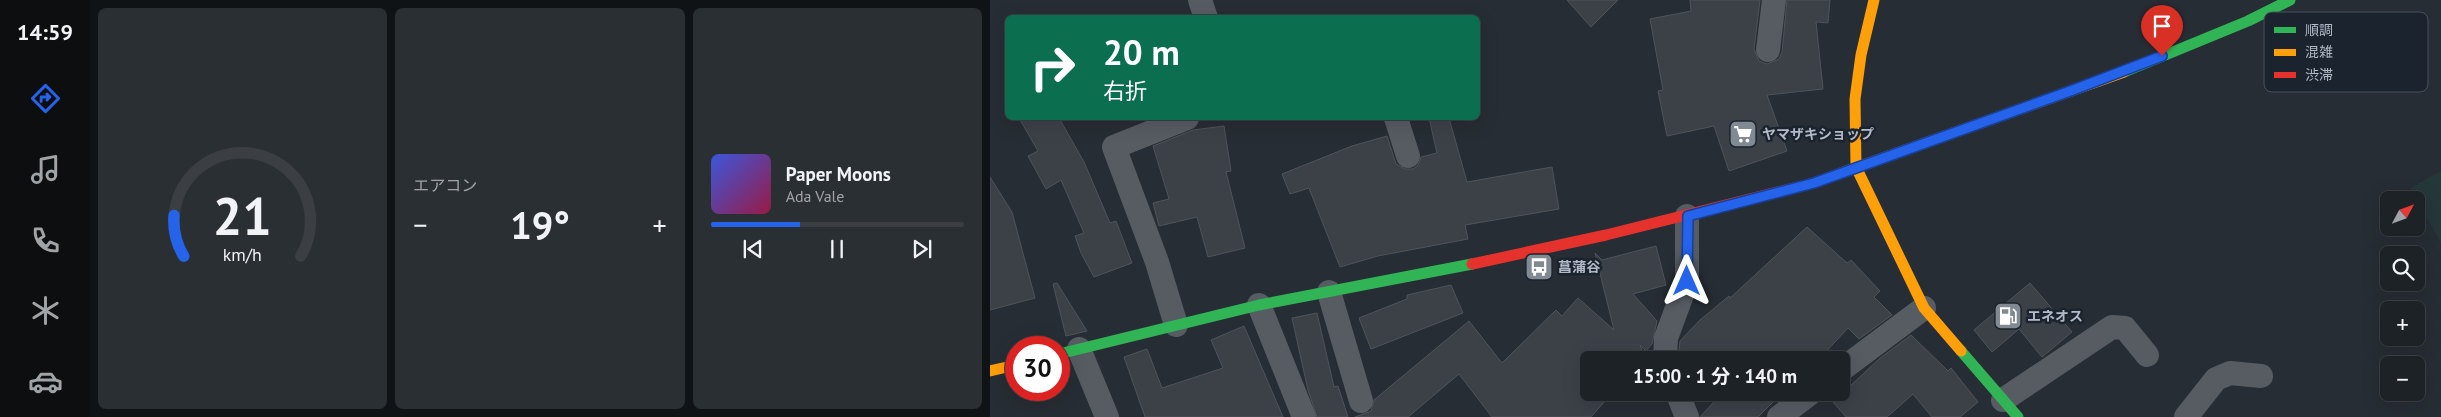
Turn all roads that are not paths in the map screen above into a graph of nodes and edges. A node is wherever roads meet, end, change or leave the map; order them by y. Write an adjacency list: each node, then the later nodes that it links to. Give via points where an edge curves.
1 (1200, 0): 7 (street)
2 (1774, 0): 8 (street)
3 (1874, 0): 12 (street, via 1855,99)
4 (2290, 0): 5 (street)
5 (2266, 12)
6 (2264, 13): 12 (street, via 2110,77)
7 (1205, 15)
8 (1768, 50)
9 (1183, 120): 17 (street, via 1114,147 1158,262)
10 (1397, 120): 11 (street)
11 (1408, 156)
12 (1856, 167): 13 (street, via 1814,183); 16 (street)
13 (1688, 216): 14 (street, via 1494,260); 18 (street, via 1687,281 1666,338)
14 (1329, 292): 15 (street); 26 (street)
15 (1259, 305): 17 (street); 31 (street)
16 (1924, 308): 22 (street); 29 (street)
17 (1176, 325): 19 (street)
18 (1665, 351)
19 (1070, 352)
20 (1070, 354): 30 (street)
21 (2147, 355): 29 (street, via 2125,328 2112,327)
22 (1850, 363)
23 (1005, 368): 24 (street)
24 (990, 372)
25 (2261, 376): 34 (street, via 2230,373 2216,379)
26 (1361, 401)
27 (1681, 401): 32 (street)
28 (1800, 401): 33 (street)
29 (2011, 408)
30 (1107, 417)
31 (1304, 417)
32 (1687, 417)
33 (1780, 417)
34 (2186, 417)

